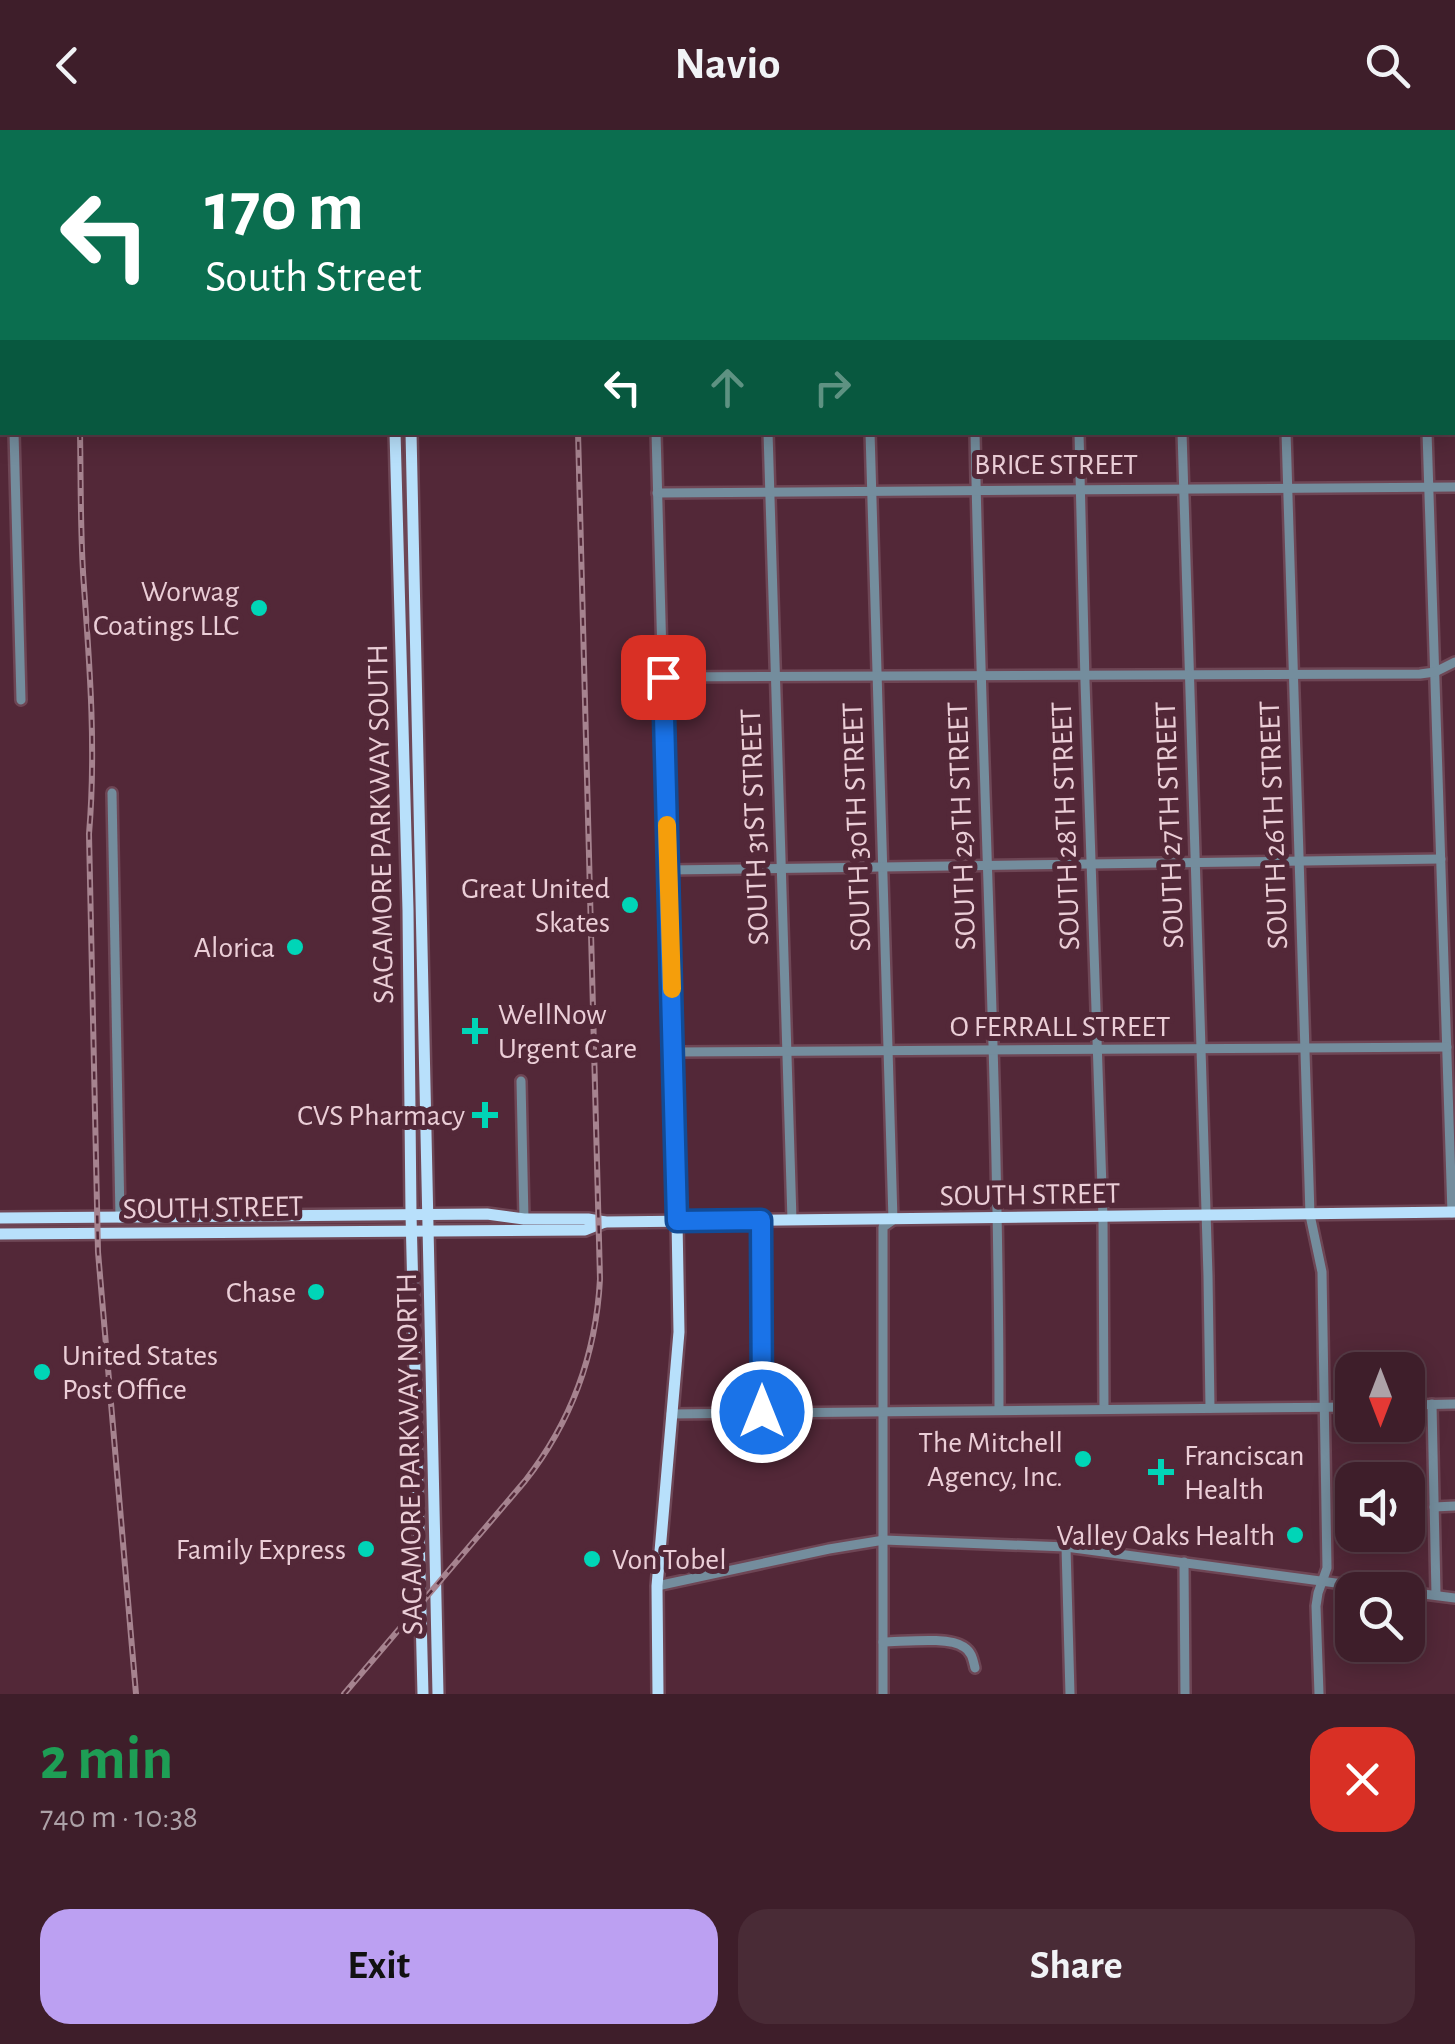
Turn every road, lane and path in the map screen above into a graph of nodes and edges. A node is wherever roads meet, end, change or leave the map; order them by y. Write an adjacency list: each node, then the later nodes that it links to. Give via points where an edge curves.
1 (14, 435): 30 (street)
2 (396, 435): 50 (main road, SAGAMORE PARKWAY SOUTH)
3 (411, 435): 51 (main road, SAGAMORE PARKWAY SOUTH)
4 (656, 435): 20 (street)
5 (768, 435): 19 (street, SOUTH 31ST STREET)
6 (870, 435): 17 (street, SOUTH 30TH STREET)
7 (975, 435): 18 (street, SOUTH 29TH STREET)
8 (1080, 435): 15 (street, SOUTH 28TH STREET)
9 (1182, 435): 16 (street, SOUTH 27TH STREET)
10 (1286, 435): 12 (street, SOUTH 26TH STREET)
11 (1426, 435): 13 (street)
12 (1288, 487): 13 (street, BRICE STREET); 16 (street, BRICE STREET); 24 (street, SOUTH 26TH STREET)
13 (1428, 487): 14 (street, BRICE STREET); 29 (street)
14 (1455, 487)
15 (1081, 488): 16 (street, BRICE STREET); 18 (street, BRICE STREET); 22 (street, SOUTH 28TH STREET)
16 (1183, 488): 23 (street, SOUTH 27TH STREET)
17 (871, 490): 18 (street, BRICE STREET); 19 (street, BRICE STREET); 27 (street, SOUTH 30TH STREET)
18 (976, 490): 25 (street, SOUTH 29TH STREET)
19 (770, 491): 20 (street, BRICE STREET); 26 (street, SOUTH 31ST STREET)
20 (657, 494): 28 (street)
21 (1455, 662): 29 (street)
22 (1085, 674): 23 (street); 25 (street); 35 (street, SOUTH 28TH STREET)
23 (1189, 674): 24 (street); 34 (street, SOUTH 27TH STREET)
24 (1292, 674): 29 (street); 33 (street, SOUTH 26TH STREET)
25 (981, 675): 27 (street); 36 (street, SOUTH 29TH STREET)
26 (775, 676): 27 (street); 28 (street); 38 (street, SOUTH 31ST STREET)
27 (876, 676): 37 (street, SOUTH 30TH STREET)
28 (663, 677): 39 (street)
29 (1435, 677): 32 (street)
30 (21, 700)
31 (112, 793): 56 (street)
32 (1442, 859): 33 (street); 40 (street)
33 (1299, 861): 34 (street); 41 (street, SOUTH 26TH STREET)
34 (1195, 862): 35 (street); 43 (street, SOUTH 27TH STREET)
35 (1092, 864): 36 (street); 42 (street, SOUTH 28TH STREET)
36 (986, 865): 37 (street); 45 (street, SOUTH 29TH STREET)
37 (882, 866): 38 (street); 47 (street, SOUTH 30TH STREET)
38 (781, 868): 39 (street); 44 (street, SOUTH 31ST STREET)
39 (668, 870): 46 (street)
40 (1448, 1048): 41 (street, O FERRALL STREET); 49 (street)
41 (1305, 1049): 43 (street, O FERRALL STREET); 52 (street, SOUTH 26TH STREET)
42 (1097, 1050): 43 (street, O FERRALL STREET); 45 (street, O FERRALL STREET); 58 (street, SOUTH 28TH STREET)
43 (1201, 1050): 53 (street, SOUTH 27TH STREET)
44 (786, 1051): 46 (street, O FERRALL STREET); 47 (street, O FERRALL STREET); 61 (street, SOUTH 31ST STREET)
45 (994, 1051): 47 (street, O FERRALL STREET); 57 (street, SOUTH 29TH STREET)
46 (674, 1052): 63 (street)
47 (888, 1052): 62 (street, SOUTH 30TH STREET)
48 (521, 1081): 59 (street)
49 (1453, 1213): 52 (main road, SOUTH STREET)
50 (411, 1214): 51 (main road, SOUTH STREET); 56 (main road, SOUTH STREET); 65 (main road, SAGAMORE PARKWAY NORTH)
51 (430, 1214): 59 (main road, SOUTH STREET); 66 (main road, SAGAMORE PARKWAY NORTH)
52 (1310, 1215): 53 (main road, SOUTH STREET); 72 (street, SOUTH 26TH STREET, via 1322,1272)
53 (1206, 1217): 58 (main road, SOUTH STREET); 74 (street, SOUTH 27TH STREET)
54 (0, 1218): 55 (main road, SOUTH STREET)
55 (30, 1218): 56 (main road, SOUTH STREET); 68 (main road)
56 (120, 1218)
57 (998, 1218): 58 (main road, SOUTH STREET); 62 (main road, SOUTH STREET); 75 (street, SOUTH 29TH STREET)
58 (1103, 1218): 76 (street, SOUTH 28TH STREET)
59 (524, 1220): 64 (main road, SOUTH STREET)
60 (761, 1220): 61 (main road, SOUTH STREET); 63 (main road, SOUTH STREET); 77 (street)
61 (792, 1220): 62 (main road, SOUTH STREET)
62 (893, 1220): 78 (street, SOUTH 30TH STREET, via 883,1227)
63 (677, 1221): 64 (main road, SOUTH STREET); 79 (main road, via 679,1332)
64 (605, 1222): 66 (main road, SOUTH STREET, via 590,1230)
65 (412, 1230): 66 (main road, SOUTH STREET); 68 (main road, SOUTH STREET); 93 (main road, SAGAMORE PARKWAY NORTH)
66 (430, 1230): 94 (main road, SAGAMORE PARKWAY NORTH)
67 (0, 1234): 68 (main road, SOUTH STREET)
68 (31, 1234)
69 (1425, 1404): 70 (street)
70 (1432, 1404): 71 (street); 80 (street)
71 (1455, 1404)
72 (1324, 1407): 73 (street); 74 (street); 85 (street, SOUTH 26TH STREET)
73 (1335, 1407)
74 (1210, 1408): 76 (street)
75 (999, 1410): 76 (street); 78 (street)
76 (1104, 1410)
77 (762, 1412): 78 (street); 79 (street)
78 (884, 1412): 82 (street)
79 (671, 1414): 87 (main road)
80 (1434, 1506): 81 (street); 89 (street)
81 (1455, 1506)
82 (884, 1540): 83 (street); 87 (street); 91 (street)
83 (1066, 1546): 84 (street); 97 (street)
84 (1184, 1562): 85 (street); 98 (street)
85 (1323, 1581): 86 (street); 99 (street, SOUTH 26TH STREET, via 1316,1606)
86 (1335, 1583)
87 (656, 1586): 95 (main road)
88 (1425, 1594): 89 (street)
89 (1436, 1595): 90 (street)
90 (1455, 1598)
91 (883, 1642): 92 (street, via 953,1642 972,1654); 96 (street)
92 (975, 1668)
93 (423, 1694)
94 (438, 1694)
95 (658, 1694)
96 (883, 1694)
97 (1070, 1694)
98 (1186, 1694)
99 (1318, 1694)

